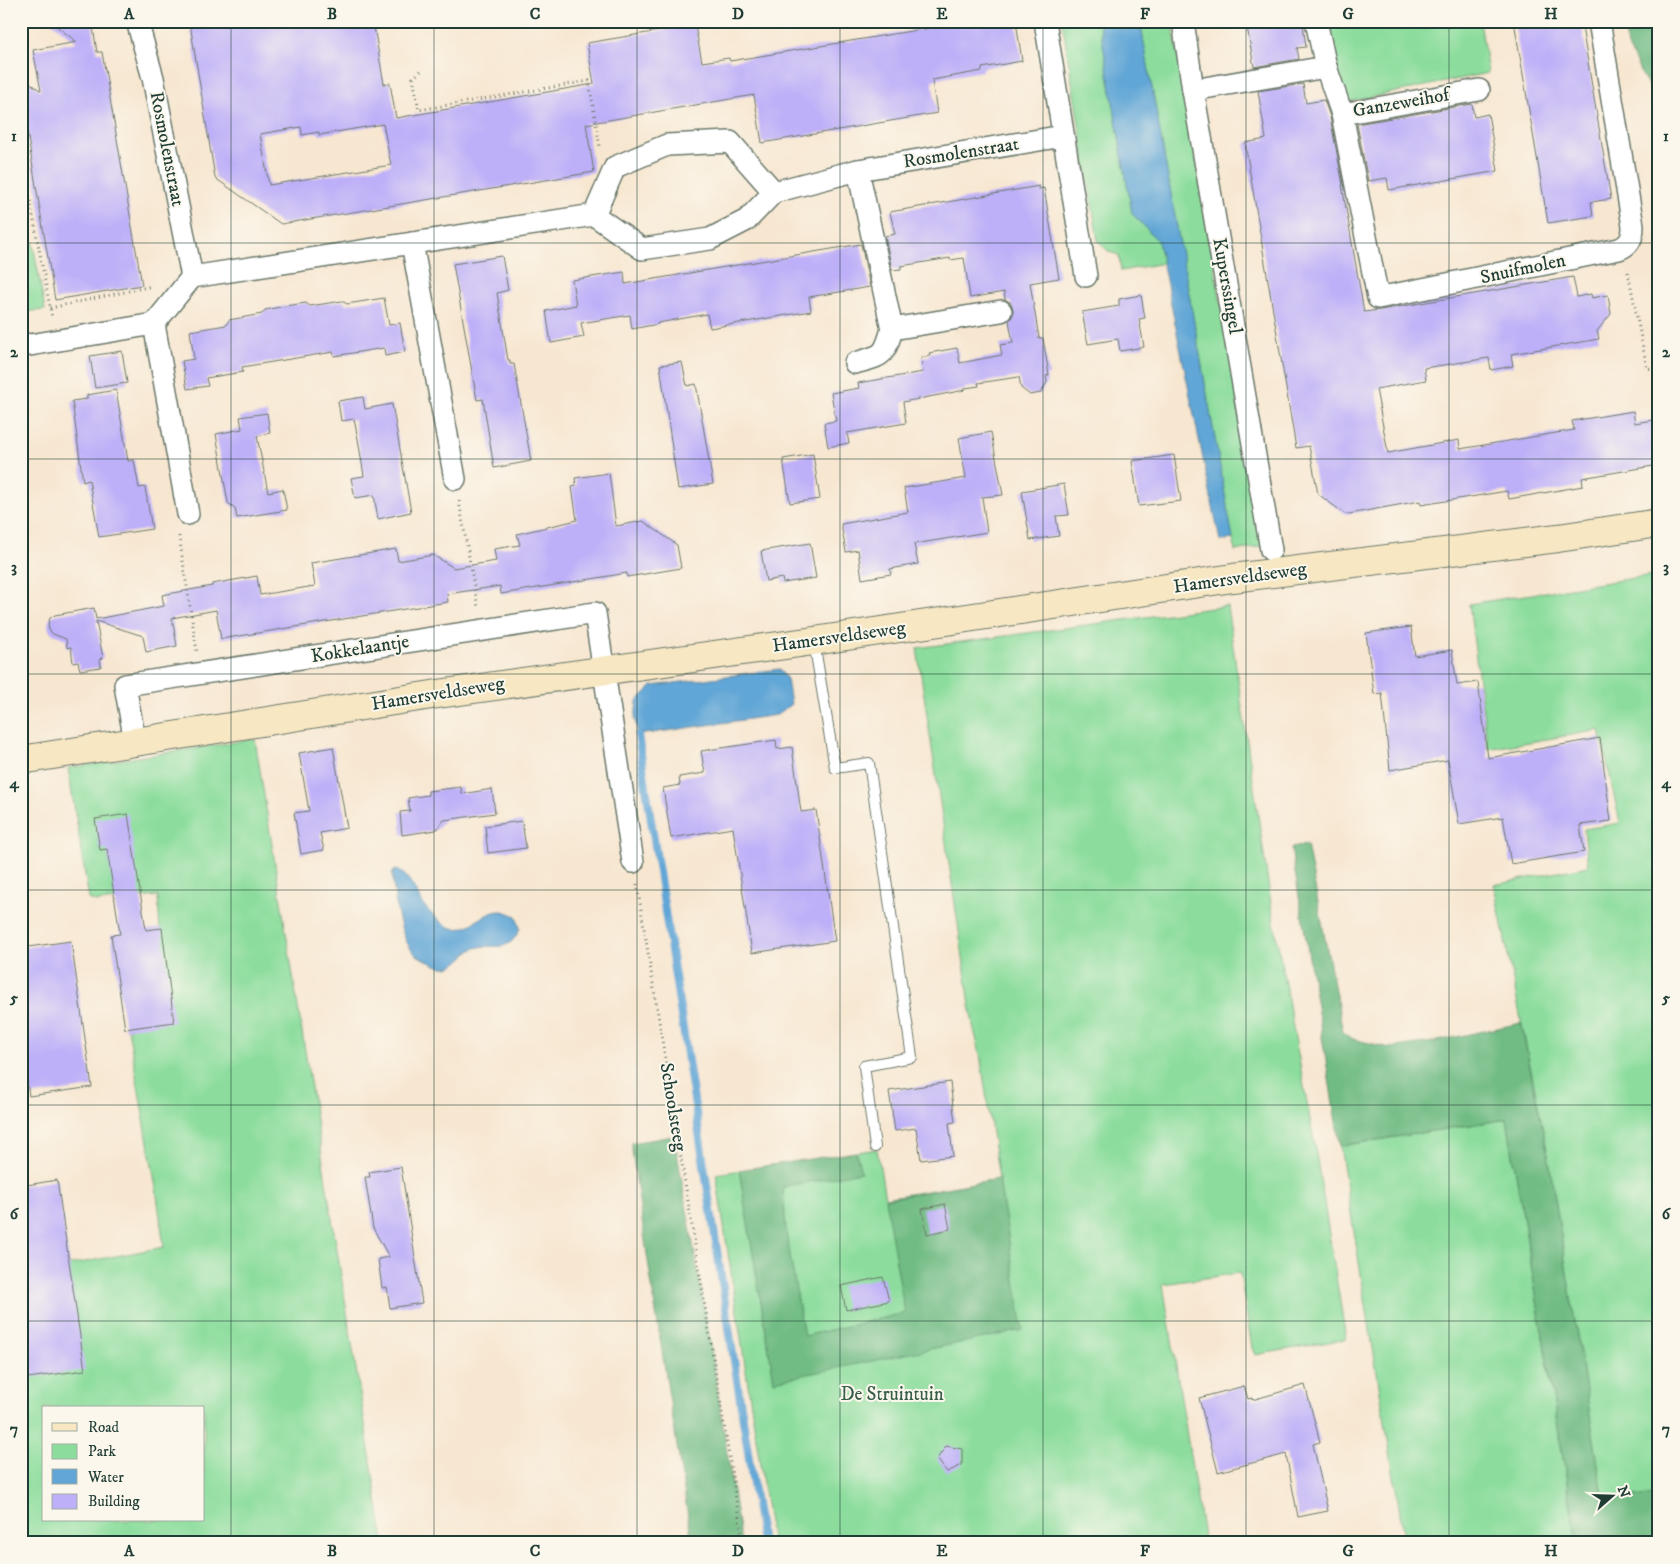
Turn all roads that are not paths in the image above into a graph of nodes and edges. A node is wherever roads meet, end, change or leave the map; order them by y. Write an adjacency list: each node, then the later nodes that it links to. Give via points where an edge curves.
1 (137, 21): 16 (street, Rosmolenstraat, via 153,78)
2 (1045, 21): 10 (street)
3 (1183, 21): 7 (street, Kuperssingel)
4 (1316, 21): 6 (street, Ganzeweihof)
5 (1599, 21): 9 (street, Snuifmolen, via 1632,216 1633,233 1622,248 1378,298)
6 (1326, 67): 7 (street); 9 (street, Ganzeweihof)
7 (1193, 90): 25 (street, Kuperssingel)
8 (1479, 90): 9 (street, Ganzeweihof)
9 (1342, 114)
10 (1064, 136): 11 (street, Rosmolenstraat); 15 (street)
11 (858, 170): 12 (street, Rosmolenstraat); 19 (street)
12 (774, 192): 13 (street, via 747,220 710,239 642,249); 13 (street, via 730,142 667,145 615,167)
13 (594, 215): 14 (street)
14 (412, 243): 16 (street); 22 (street)
15 (1086, 276)
16 (192, 277): 18 (street)
17 (1001, 312): 19 (street)
18 (154, 324): 20 (street, via 30,345); 23 (street)
19 (892, 329): 21 (street, via 888,346 880,356)
20 (21, 342)
21 (855, 363)
22 (455, 479)
23 (188, 514)
24 (1659, 523): 26 (street, Hamersveldseweg, via 1233,578)
25 (1271, 550)
26 (814, 640): 27 (street, Hamersveldseweg); 31 (lane, via 835,768 870,763 912,1057 864,1066)
27 (604, 671): 28 (street, Hamersveldseweg); 28 (street, Kokkelaantje, via 595,613 482,630 125,685); 30 (street)
28 (134, 742): 29 (street, Hamersveldseweg)
29 (21, 760)
30 (633, 862)
31 (876, 1147)

